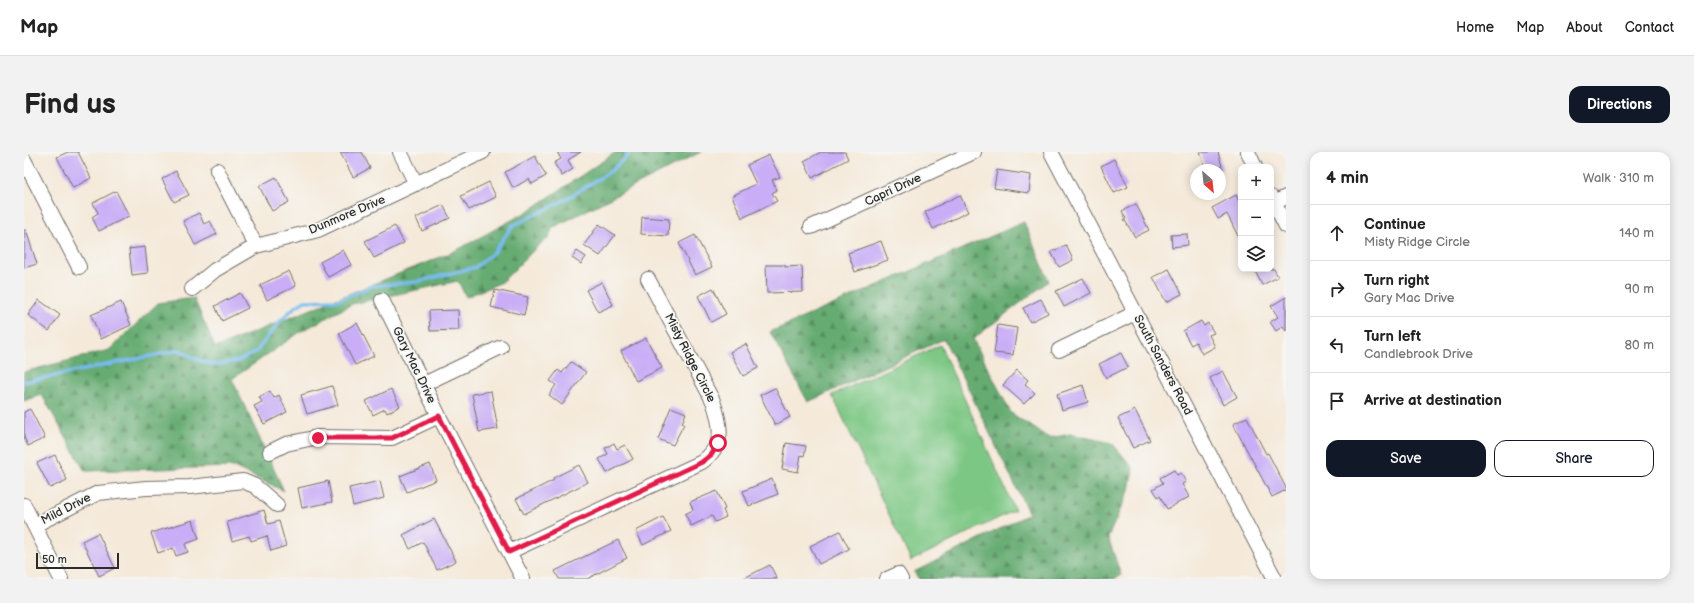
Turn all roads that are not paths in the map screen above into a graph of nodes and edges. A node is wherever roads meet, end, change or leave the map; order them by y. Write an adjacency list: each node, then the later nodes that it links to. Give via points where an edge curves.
1 (400, 152): 9 (street)
2 (483, 152): 9 (street, Dunmore Drive)
3 (974, 152): 12 (street, Capri Drive)
4 (1051, 152): 18 (street, South Sanders Road)
5 (1248, 152): 7 (street)
6 (24, 160): 14 (street)
7 (1254, 164)
8 (217, 170): 13 (street)
9 (416, 184): 13 (street, Dunmore Drive, via 318,230)
10 (1277, 199): 11 (street)
11 (1286, 226)
12 (811, 227)
13 (256, 246): 16 (street, Dunmore Drive, via 215,270)
14 (79, 267)
15 (648, 279): 27 (street, Misty Ridge Circle, via 713,401 720,431 718,443 712,454 702,462)
16 (192, 289)
17 (382, 300): 21 (street, Gary Mac Drive)
18 (1135, 313): 20 (street); 30 (street, South Sanders Road)
19 (501, 346): 21 (street)
20 (1059, 350)
21 (424, 384): 22 (street, Gary Mac Drive)
22 (439, 416): 23 (street, via 392,438 318,438 286,444); 27 (street, Gary Mac Drive)
23 (270, 452)
24 (24, 505): 26 (street)
25 (277, 505): 26 (street, Mild Drive, via 255,486 244,481 190,487 146,488 98,493)
26 (35, 525): 28 (street)
27 (509, 552): 29 (street, Gary Mac Drive)
28 (61, 579)
29 (523, 579)
30 (1275, 579)

